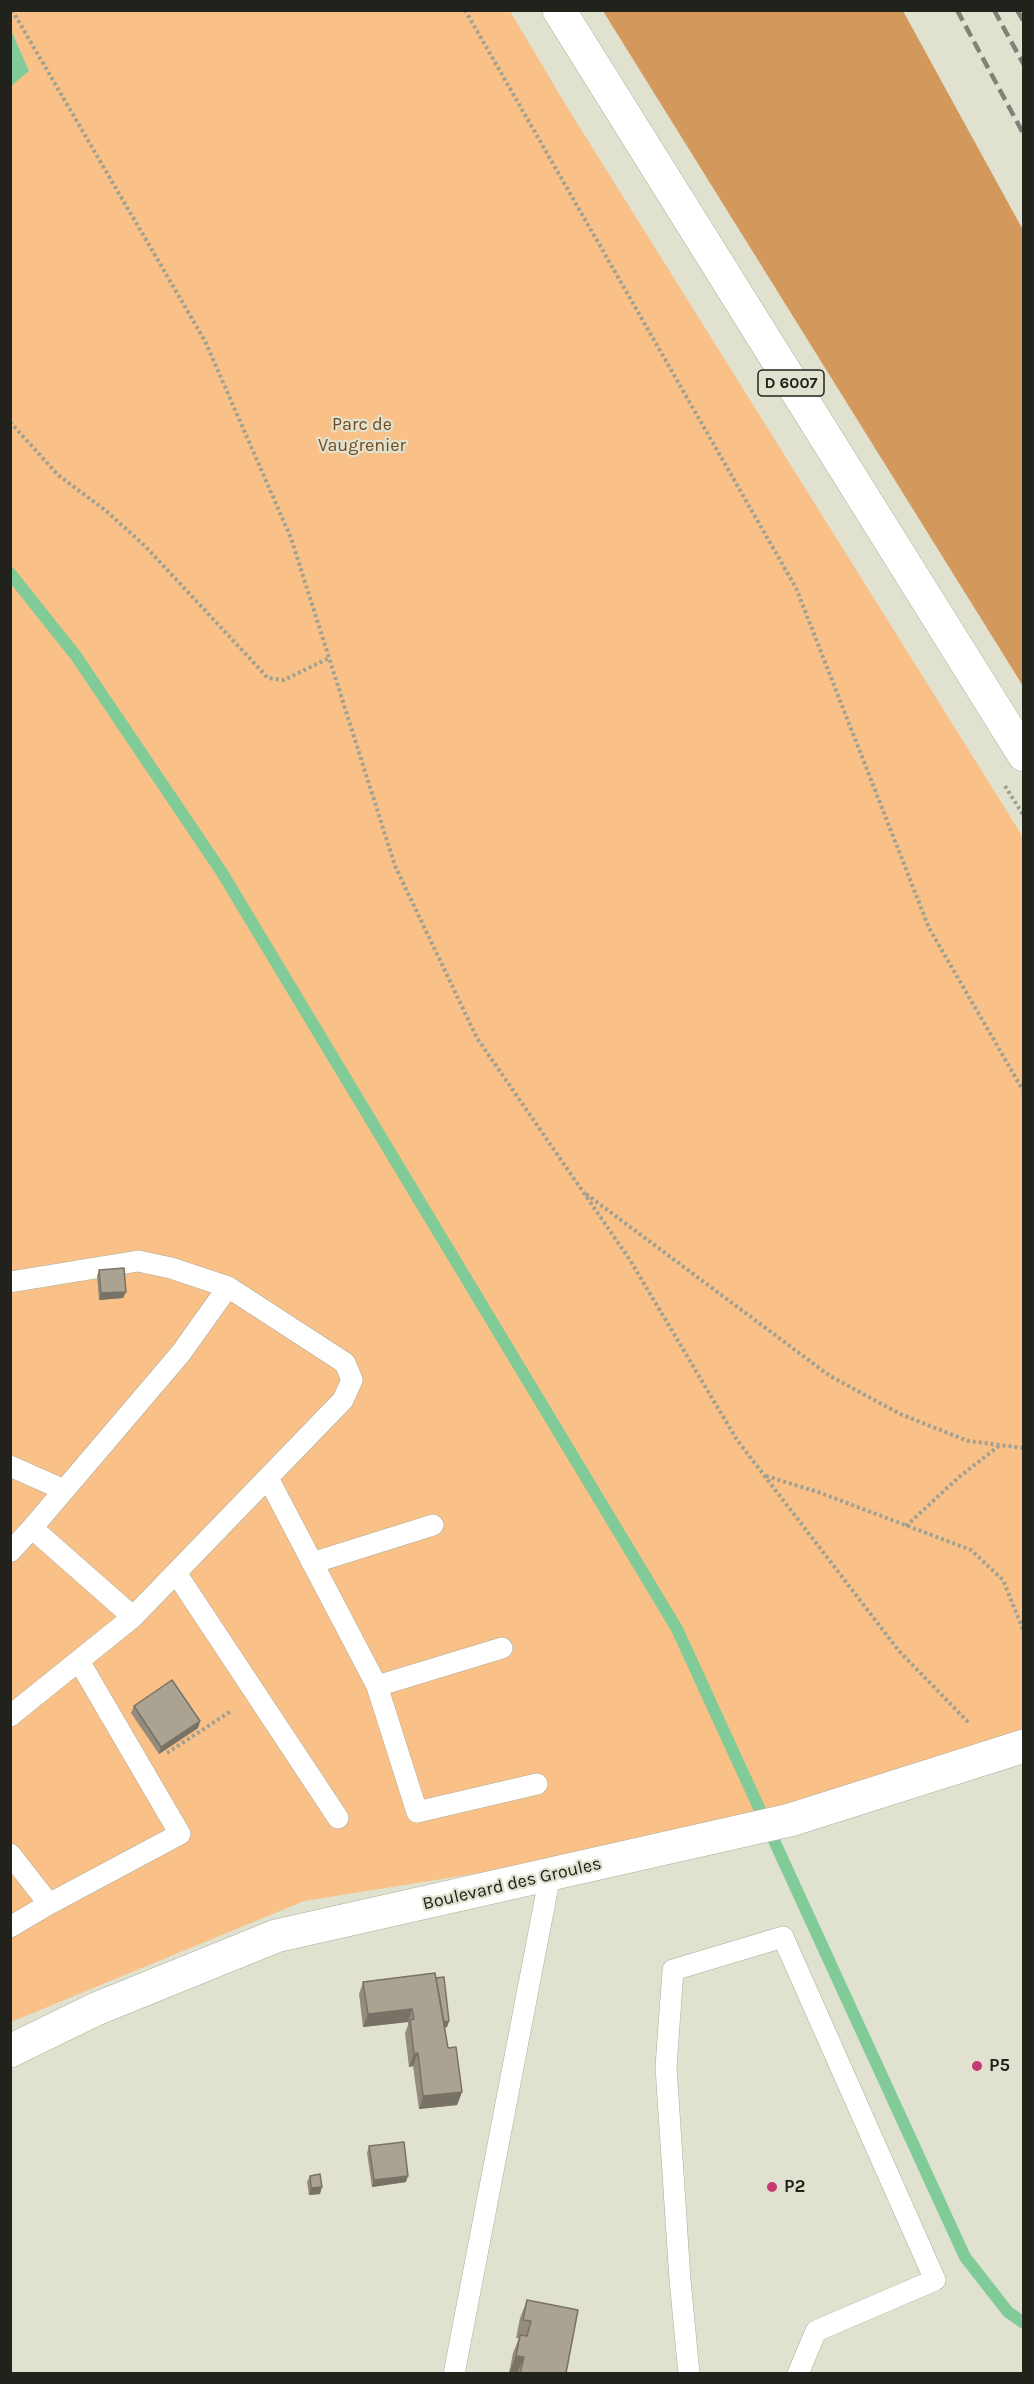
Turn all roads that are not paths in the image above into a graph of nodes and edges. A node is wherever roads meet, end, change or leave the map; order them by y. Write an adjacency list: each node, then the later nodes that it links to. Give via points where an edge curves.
1 (559, 10): 2 (street, D 6007)
2 (1023, 755)
3 (10, 1282): 4 (lane, via 138,1261)
4 (228, 1287): 6 (lane, via 345,1363 352,1380 343,1400); 7 (lane, via 181,1353)
5 (10, 1466): 7 (lane)
6 (268, 1478): 11 (lane); 12 (lane)
7 (64, 1490): 9 (lane)
8 (433, 1525): 11 (lane)
9 (32, 1528): 10 (lane); 13 (lane)
10 (10, 1552)
11 (312, 1563): 16 (lane)
12 (176, 1573): 13 (lane); 20 (lane)
13 (134, 1617): 15 (lane)
14 (502, 1648): 16 (lane)
15 (79, 1661): 17 (lane); 23 (lane, via 180,1834)
16 (377, 1686): 19 (lane, via 417,1812)
17 (10, 1716)
18 (1011, 1750): 22 (street, Boulevard des Groules, via 790,1820)
19 (537, 1784)
20 (338, 1818)
21 (10, 1854): 23 (lane)
22 (550, 1875): 25 (street, Boulevard des Groules, via 276,1936 96,2009); 26 (lane)
23 (49, 1904): 24 (lane)
24 (10, 1927)
25 (10, 2051)
26 (454, 2373)
27 (689, 2373): 28 (lane, via 666,2067 673,1971 783,1936 935,2280 816,2331)
28 (798, 2373)

